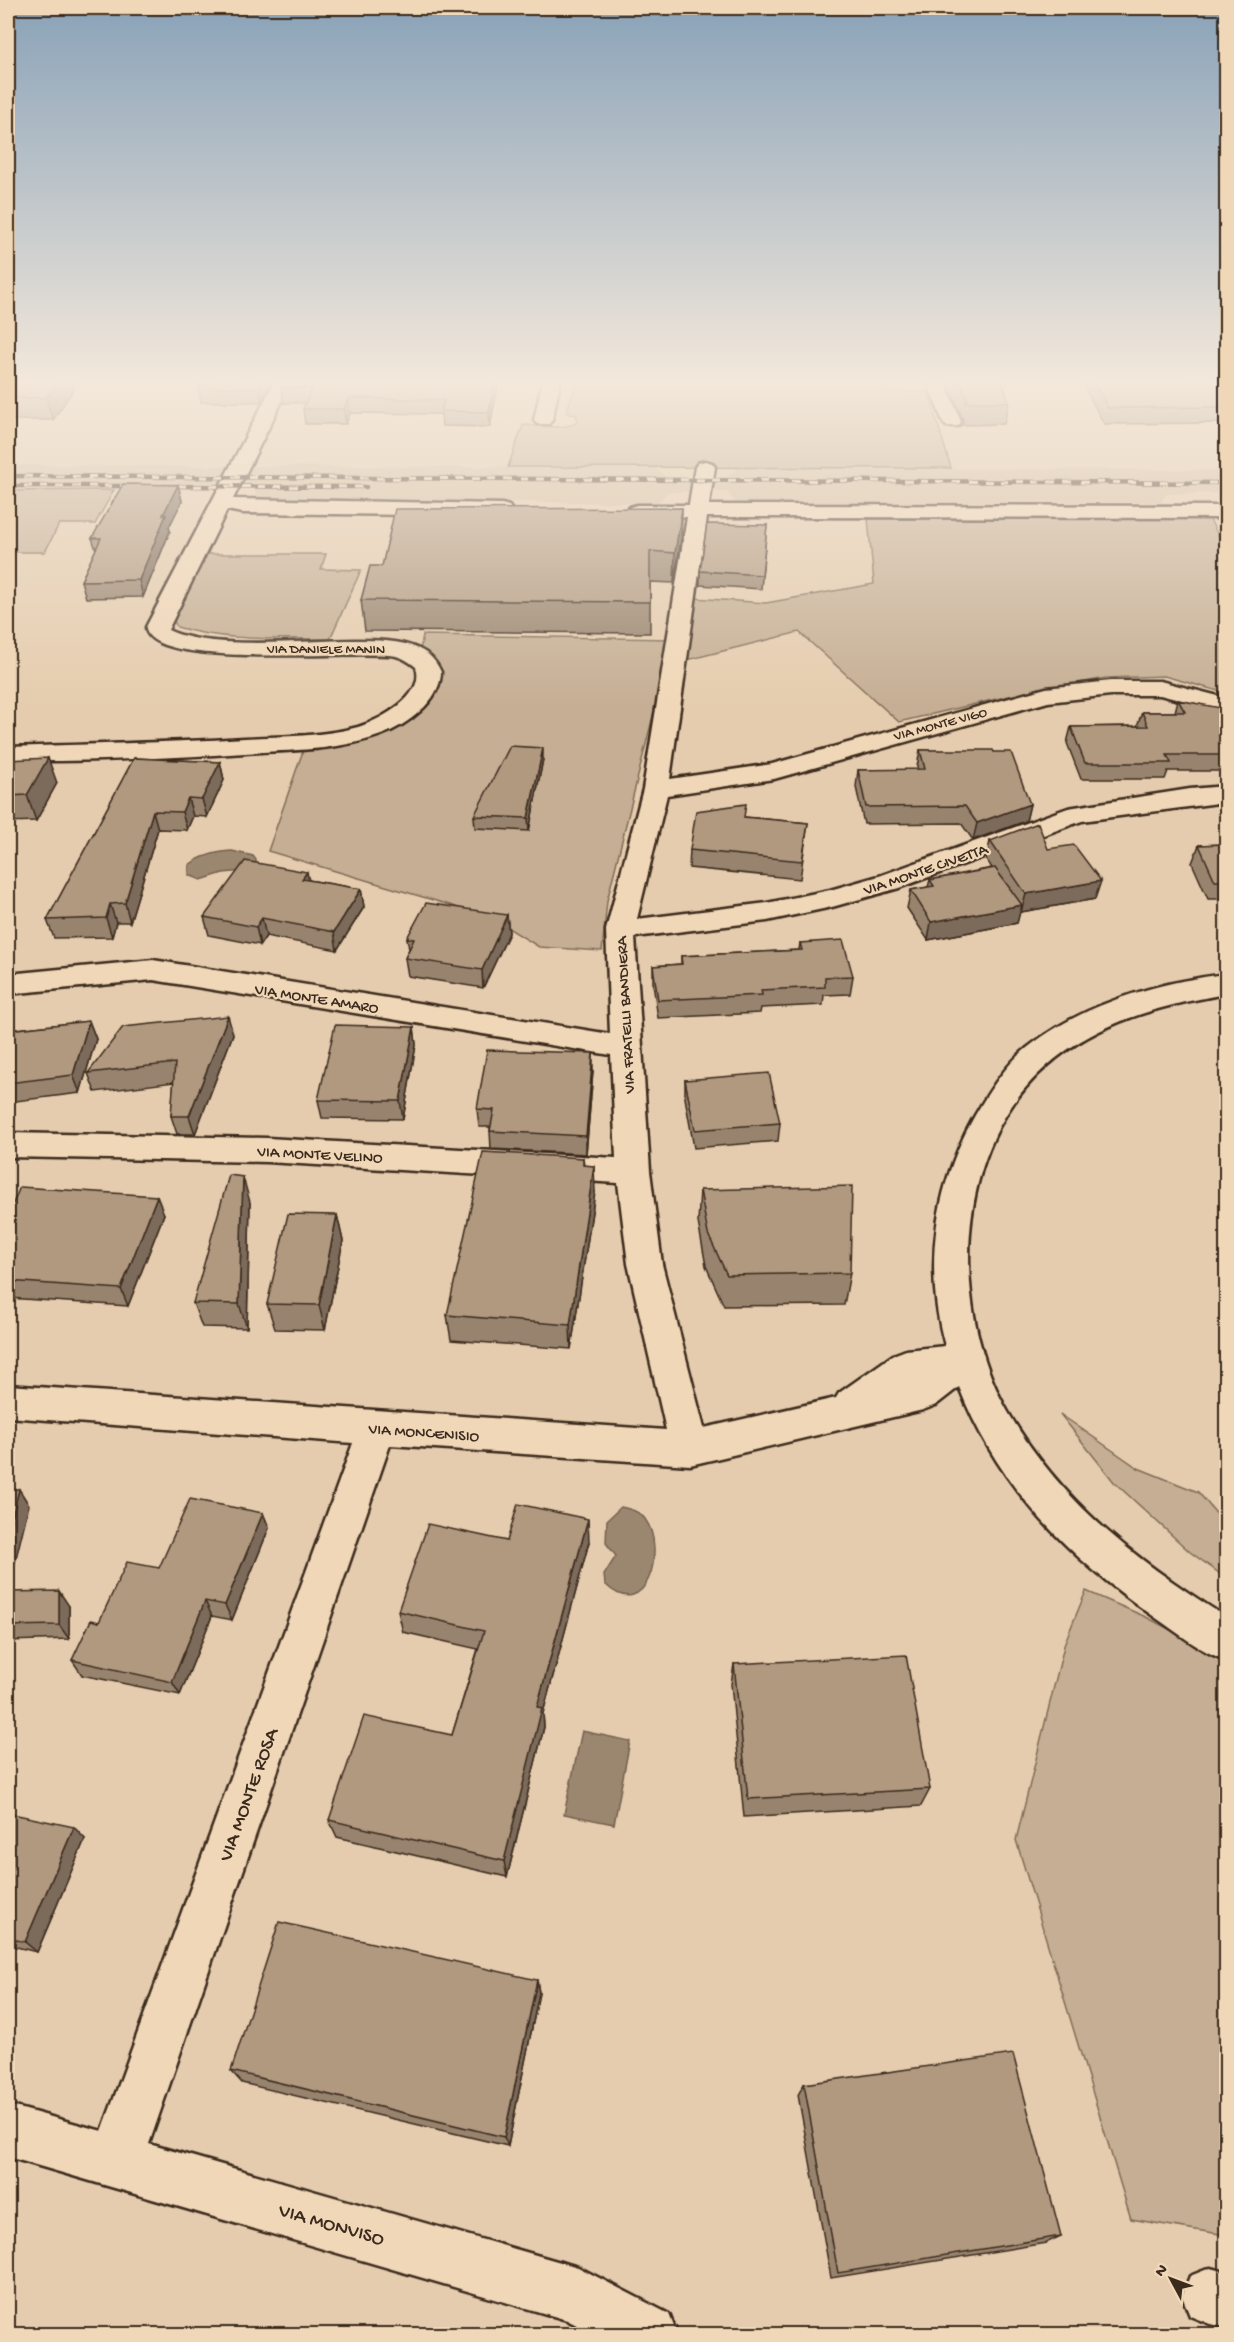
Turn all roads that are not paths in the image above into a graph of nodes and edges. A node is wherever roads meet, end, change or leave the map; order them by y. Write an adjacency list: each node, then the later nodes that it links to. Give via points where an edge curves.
1 (229, 488): 3 (street, VIA DANIELE MANIN)
2 (701, 488): 6 (street, VIA FRATELLI BANDIERA)
3 (222, 503): 4 (street, via 242,507); 9 (street, VIA DANIELE MANIN, via 157,633 181,644 396,649 422,660 428,669 429,678 417,699 391,721 368,732 340,738 137,751)
4 (517, 510)
5 (613, 511): 6 (street)
6 (697, 512): 7 (street); 10 (street, VIA FRATELLI BANDIERA)
7 (1227, 512)
8 (1227, 705): 10 (street, VIA MONTE VIGO, via 1160,688 1046,694 774,771)
9 (8, 754)
10 (656, 789): 12 (street, VIA FRATELLI BANDIERA)
11 (1227, 794): 12 (street, VIA MONTE CIVETTA, via 1077,814 889,882 832,898 767,912)
12 (620, 930): 15 (street, VIA FRATELLI BANDIERA)
13 (8, 984): 15 (street, VIA MONTE AMARO, via 153,970)
14 (1227, 984): 18 (street, via 1182,990 1101,1017 1037,1058 991,1115 974,1147 952,1227 954,1306)
15 (625, 1047): 17 (street, VIA FRATELLI BANDIERA)
16 (8, 1145): 17 (street, VIA MONTE VELINO, via 267,1150)
17 (633, 1171): 21 (street, VIA FRATELLI BANDIERA, via 645,1264)
18 (967, 1359): 21 (street, VIA MONCENISIO, via 923,1394); 22 (street, via 982,1400 1046,1498 1084,1537 1166,1602)
19 (8, 1401): 20 (street, VIA MONCENISIO)
20 (377, 1428): 21 (street, VIA MONCENISIO); 24 (street, VIA MONTE ROSA)
21 (690, 1448)
22 (1227, 1640)
23 (8, 2131): 24 (street, VIA MONVISO)
24 (117, 2160): 25 (street, VIA MONVISO, via 578,2295)
25 (649, 2334)

